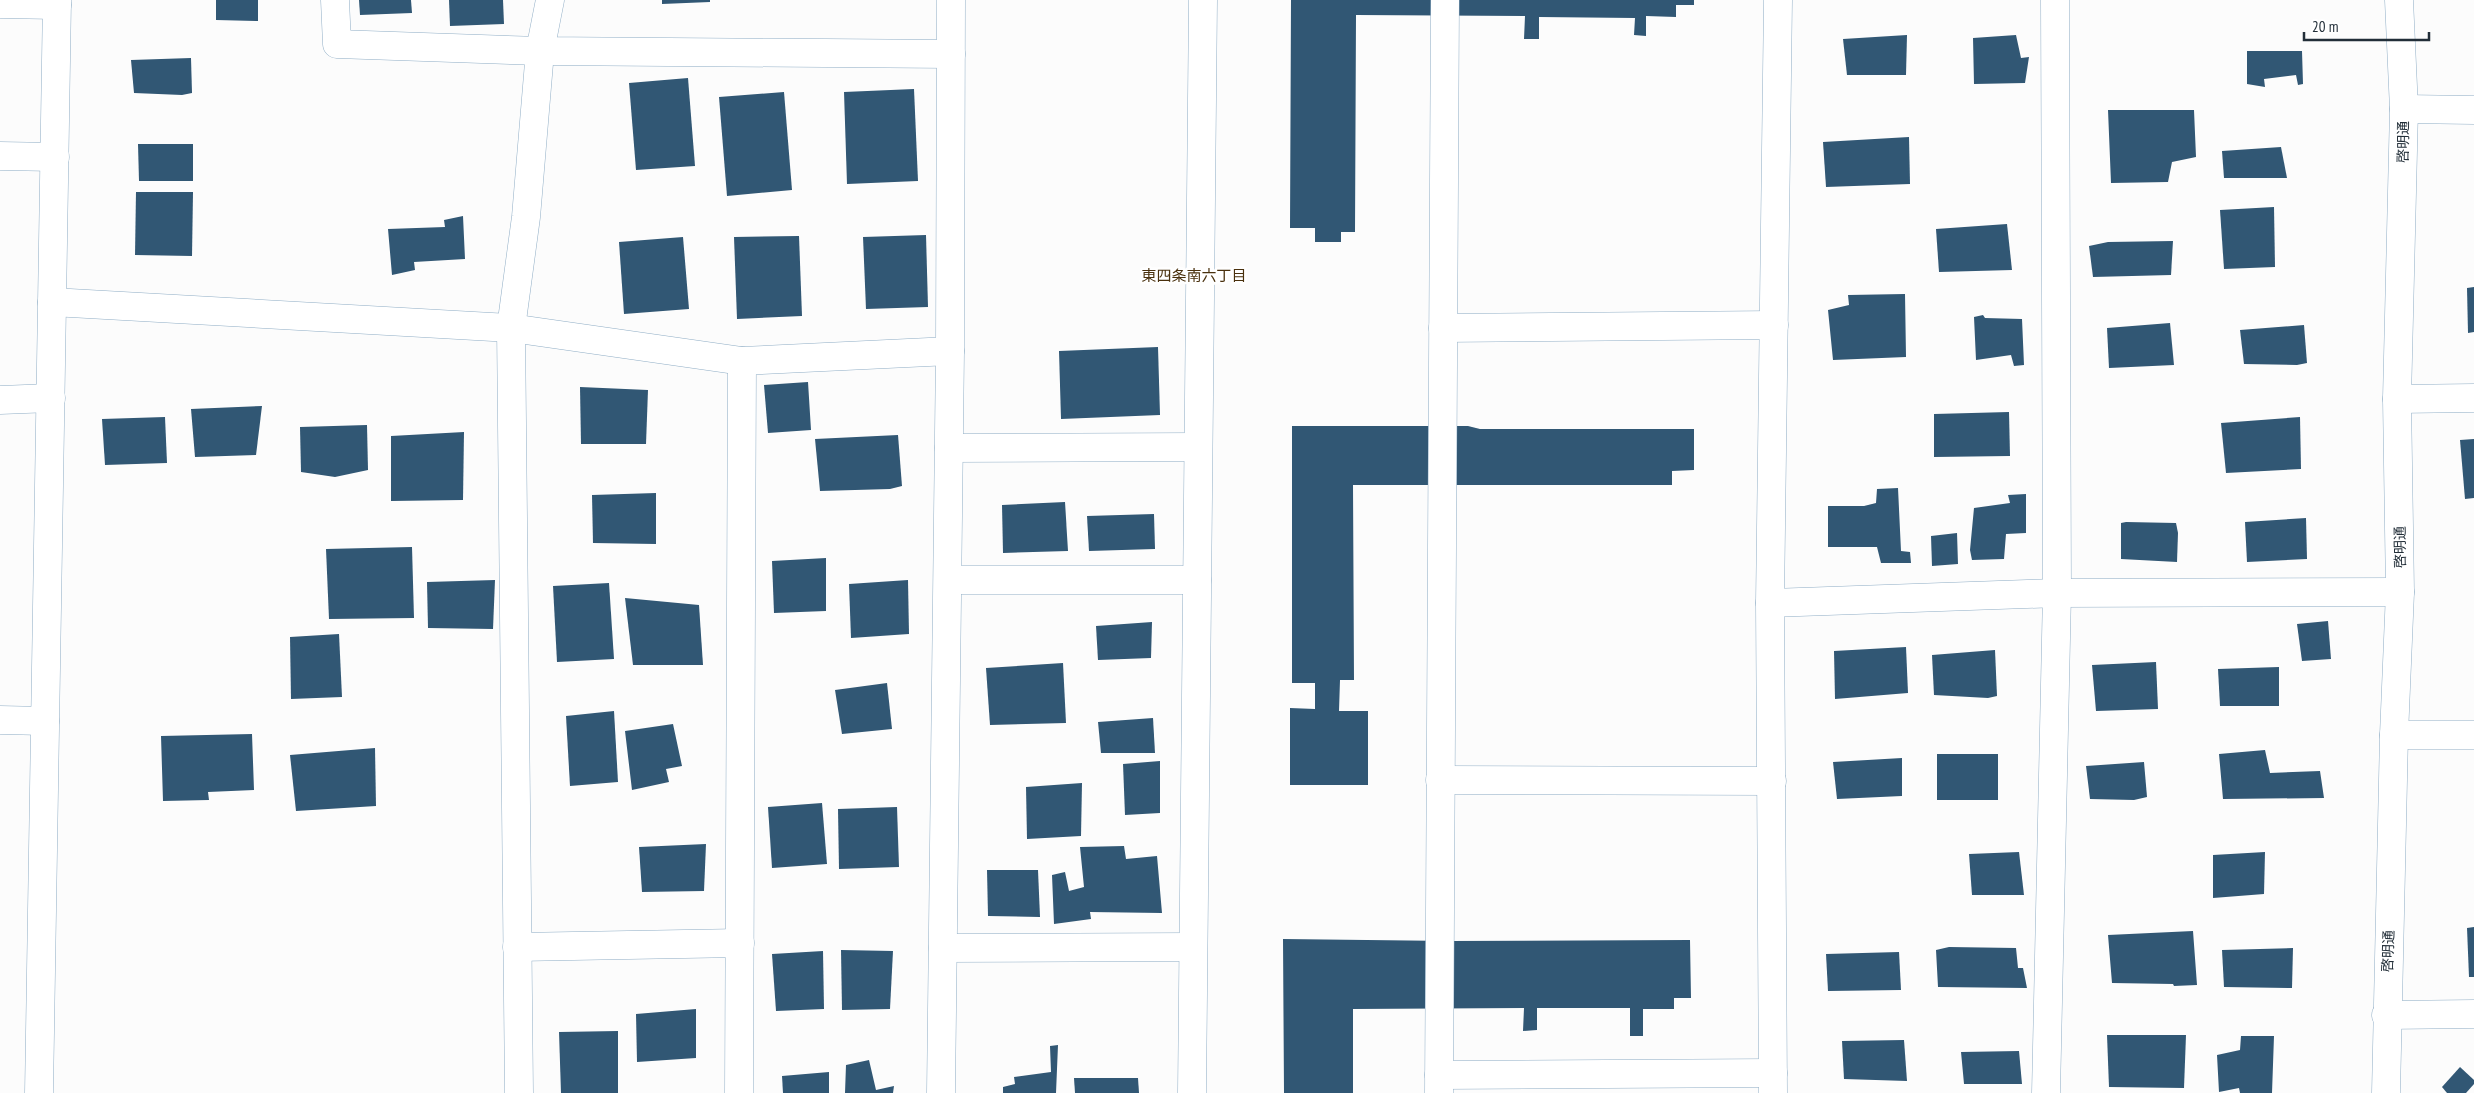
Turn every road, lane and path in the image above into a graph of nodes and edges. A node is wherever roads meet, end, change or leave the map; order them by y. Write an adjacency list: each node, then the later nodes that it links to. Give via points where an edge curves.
1 (335, 0): 11 (street, via 337,44)
2 (550, 0): 11 (street)
3 (951, 0): 12 (street)
4 (1203, 0): 27 (street)
5 (1445, 0): 20 (street)
6 (1778, 0): 18 (street)
7 (2055, 0): 32 (street)
8 (2399, 0): 13 (street, 啓明通)
9 (57, 3): 10 (street); 16 (street)
10 (0, 4)
11 (540, 51): 12 (street); 19 (street, via 526,217)
12 (951, 54): 21 (street)
13 (2404, 109): 14 (street); 25 (street, 啓明通)
14 (2474, 110)
15 (0, 156): 16 (street)
16 (55, 157): 17 (street)
17 (52, 302): 19 (street); 23 (street)
18 (1774, 325): 20 (street); 33 (street)
19 (511, 328): 22 (street); 41 (street)
20 (1443, 328): 38 (street)
21 (950, 352): 22 (street); 28 (street)
22 (742, 361): 40 (street)
23 (51, 398): 26 (street); 35 (street)
24 (2474, 398): 25 (street)
25 (2398, 399): 31 (street, 啓明通)
26 (0, 400)
27 (1198, 447): 28 (street); 30 (street)
28 (949, 448): 29 (street)
29 (948, 580): 30 (street); 43 (street)
30 (1197, 580): 42 (street)
31 (2400, 592): 32 (street); 36 (street, 啓明通)
32 (2057, 593): 33 (street); 53 (street)
33 (1770, 603): 39 (street)
34 (0, 720): 35 (street)
35 (45, 721): 48 (street)
36 (2394, 735): 37 (street); 45 (street, 啓明通)
37 (2474, 735)
38 (1440, 780): 39 (street); 47 (street)
39 (1772, 781): 46 (street)
40 (740, 943): 41 (street); 50 (street)
41 (517, 947): 49 (street)
42 (1193, 947): 43 (street); 52 (street)
43 (943, 948): 51 (street)
44 (2474, 1014): 45 (street)
45 (2386, 1015): 54 (street, 啓明通)
46 (1773, 1083): 47 (street)
47 (1439, 1084)
48 (39, 1093)
49 (519, 1093)
50 (739, 1093)
51 (942, 1093)
52 (1192, 1093)
53 (2046, 1093)
54 (2386, 1093)

